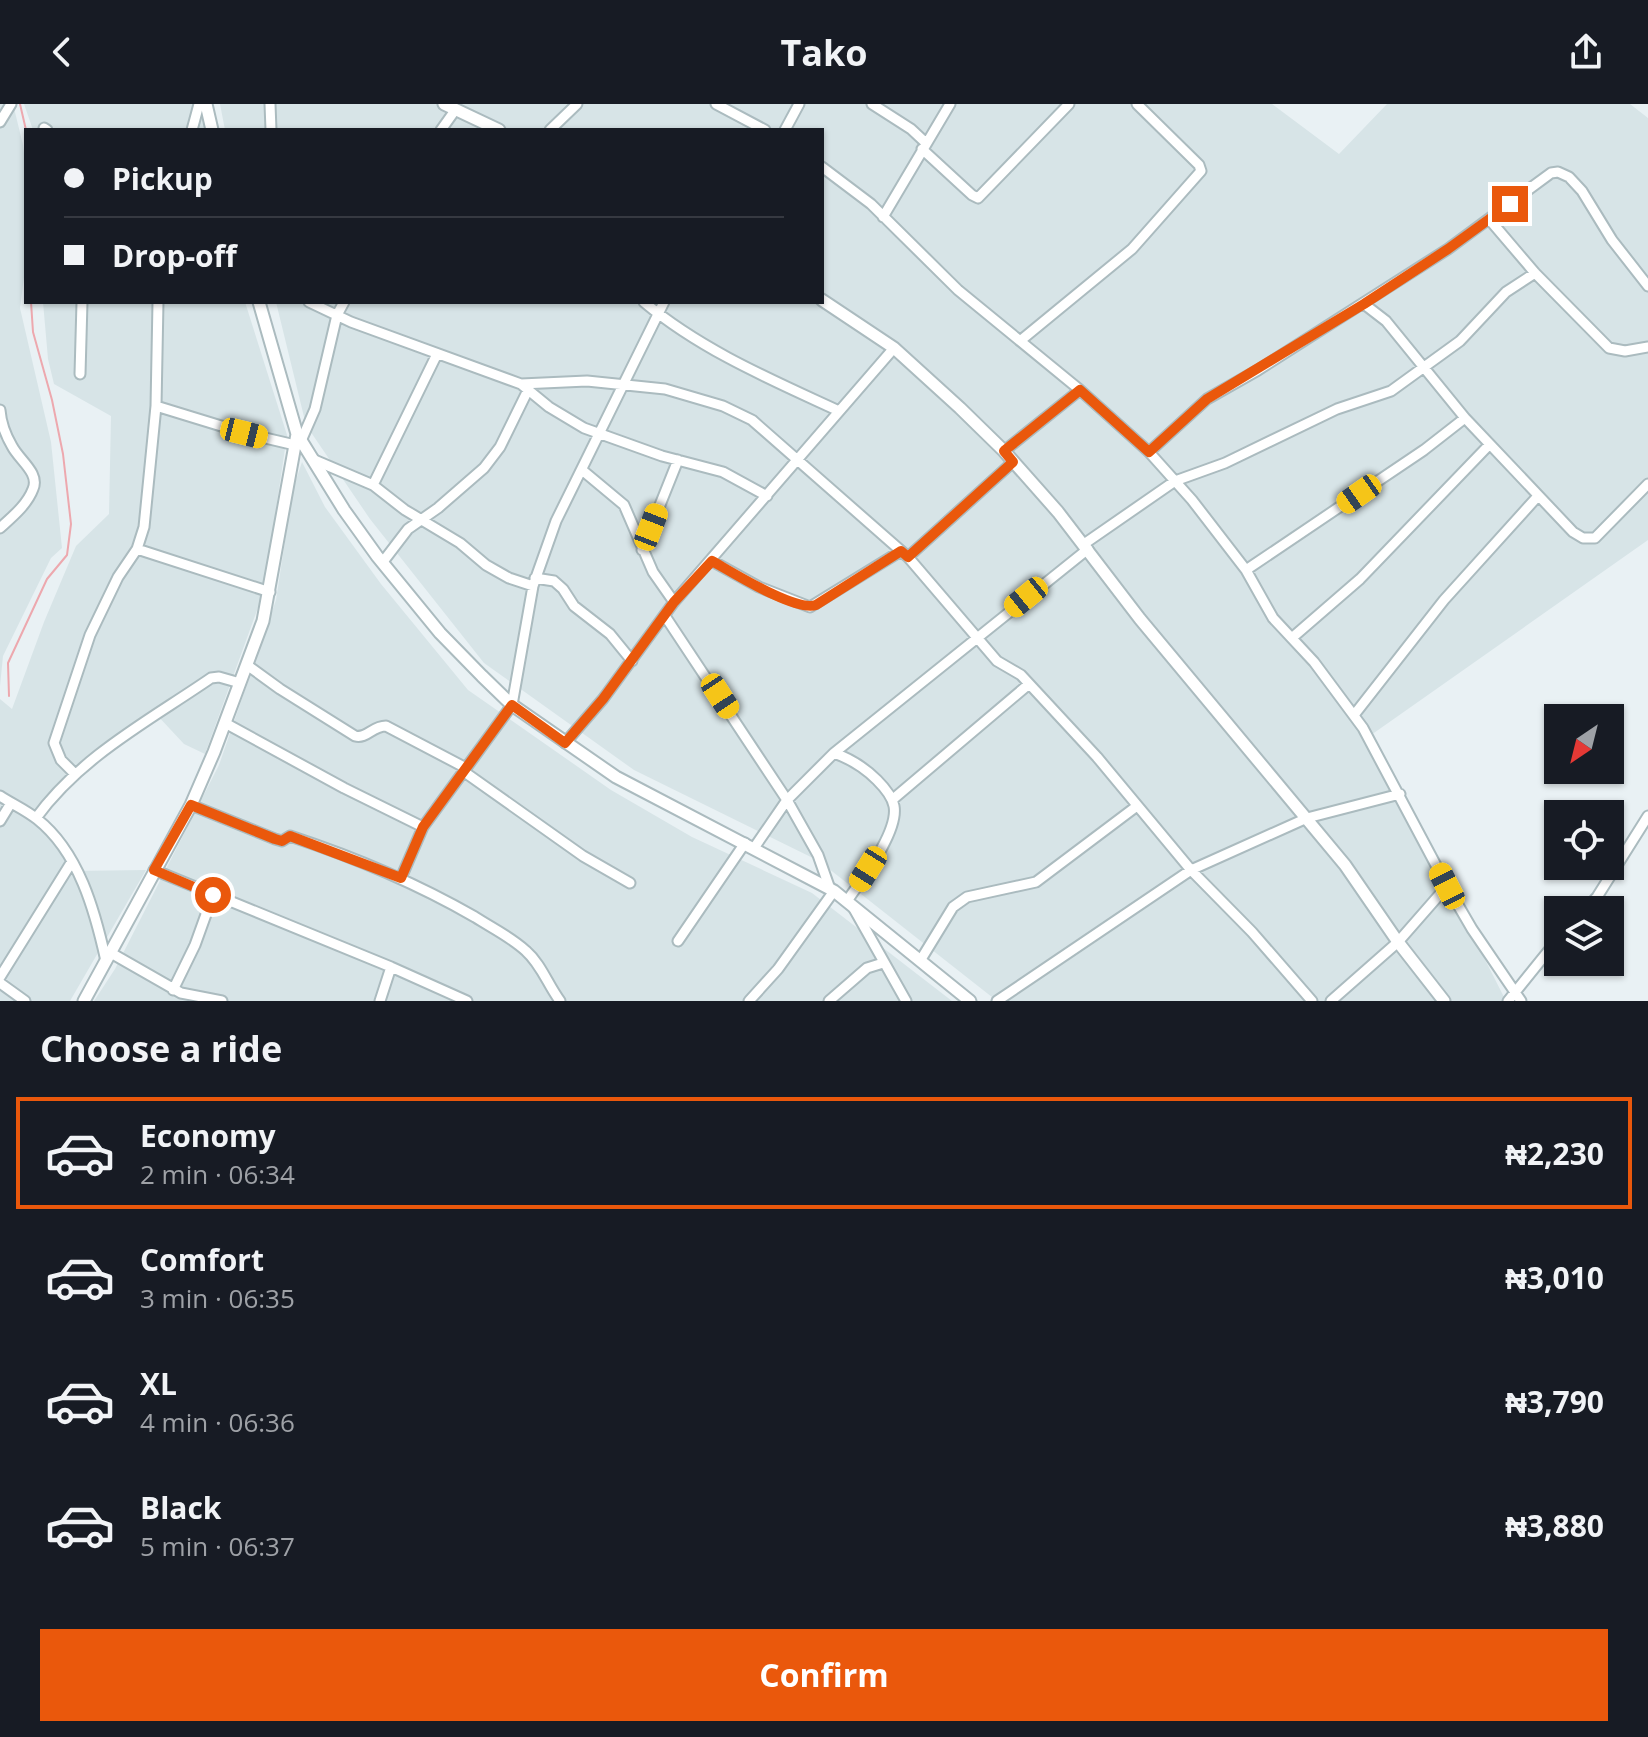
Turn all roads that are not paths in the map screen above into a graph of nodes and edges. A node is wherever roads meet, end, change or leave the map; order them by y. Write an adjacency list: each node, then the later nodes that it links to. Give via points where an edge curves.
1 (11, 104): 13 (street)
2 (199, 104): 14 (street)
3 (206, 104): 15 (street)
4 (270, 104): 16 (street)
5 (577, 104): 19 (street)
6 (716, 104): 20 (street)
7 (799, 104): 21 (street)
8 (872, 104): 22 (street, via 911,129)
9 (950, 104): 22 (street)
10 (1069, 104): 22 (street, via 978,198)
11 (1137, 104): 39 (street, via 1201,171 1132,249)
12 (450, 106): 17 (street); 18 (street)
13 (0, 122)
14 (193, 128)
15 (212, 128)
16 (271, 128)
17 (442, 128)
18 (495, 128)
19 (552, 128)
20 (761, 128)
21 (786, 128)
22 (924, 146): 24 (street)
23 (824, 169): 24 (street)
24 (883, 217): 39 (street, via 926,262)
25 (1489, 219): 26 (street); 27 (street, via 1558,172 1582,191); 36 (street)
26 (1535, 273): 40 (street, via 1609,348); 43 (street, via 1506,292 1460,341)
27 (1648, 286)
28 (824, 301): 41 (street)
29 (82, 304): 44 (street)
30 (158, 304): 48 (street)
31 (260, 304): 53 (street)
32 (313, 304): 38 (street)
33 (343, 304): 38 (street)
34 (647, 304): 37 (street)
35 (663, 304): 37 (street)
36 (1364, 304): 43 (street, via 1386,321); 56 (street, via 1207,399)
37 (658, 313): 45 (street); 50 (street, via 755,371)
38 (337, 315): 42 (street); 53 (street, via 323,381)
39 (1020, 341): 47 (street)
40 (1648, 347)
41 (894, 348): 50 (street); 55 (street)
42 (437, 354): 46 (street); 64 (street)
43 (1423, 369): 51 (street); 62 (street, via 1391,391 1337,409)
44 (80, 374)
45 (623, 384): 46 (street, via 587,381); 52 (street); 59 (street, via 665,389 723,406 752,420)
46 (524, 387): 52 (street); 67 (street, via 500,447 484,468)
47 (1080, 390): 55 (street); 56 (street)
48 (156, 406): 53 (street); 70 (street, via 144,527)
49 (0, 410): 68 (street, via 13,448 35,481 25,504)
50 (839, 411): 59 (street)
51 (1465, 418): 54 (street); 75 (street)
52 (600, 434): 58 (street); 61 (street)
53 (298, 440): 57 (street); 77 (street)
54 (1489, 445): 66 (street); 80 (street, via 1360,579)
55 (1004, 451): 60 (street)
56 (1149, 452): 62 (street)
57 (312, 459): 64 (street); 74 (street)
58 (678, 460): 65 (street, via 723,472); 71 (street)
59 (797, 461): 65 (street); 72 (street)
60 (1013, 462): 69 (street); 72 (street)
61 (582, 470): 71 (street, via 624,505); 76 (street)
62 (1175, 481): 69 (street); 75 (street)
63 (1648, 484): 66 (street, via 1588,540)
64 (373, 485): 67 (street)
65 (767, 496): 73 (street)
66 (1538, 496): 87 (street, via 1444,600)
67 (419, 519): 74 (street); 76 (street, via 509,578)
68 (0, 528)
69 (1086, 546): 81 (street); 102 (street, via 1140,619)
70 (137, 549): 77 (street); 92 (street, via 90,635 54,743)
71 (642, 550): 78 (street)
72 (904, 554): 73 (street, via 810,607); 81 (street)
73 (712, 561): 78 (street)
74 (382, 563): 86 (street, via 440,633)
75 (1246, 570): 80 (street, via 1273,618)
76 (534, 582): 82 (street, via 554,581); 86 (street)
77 (270, 592): 83 (street)
78 (674, 602): 79 (street)
79 (665, 616): 82 (street); 95 (street)
80 (1293, 637): 87 (street)
81 (977, 638): 85 (street); 90 (street)
82 (632, 661): 89 (street)
83 (247, 665): 84 (street); 91 (street, via 355,736 386,726)
84 (240, 683): 88 (street); 92 (street, via 211,678)
85 (1029, 684): 96 (street); 99 (street)
86 (512, 705): 89 (street); 91 (street)
87 (1354, 715): 93 (street)
88 (225, 723): 98 (street); 104 (street)
89 (565, 743): 105 (street, via 616,777)
90 (834, 753): 95 (street); 96 (street, via 873,776)
91 (464, 770): 104 (street); 110 (street, via 583,856)
92 (75, 774): 101 (street)
93 (1400, 794): 102 (street); 111 (street)
94 (0, 796): 97 (street)
95 (787, 800): 105 (street); 112 (street)
96 (892, 800): 115 (street, via 893,821 885,842)
97 (11, 803): 101 (street); 103 (street)
98 (191, 805): 107 (street); 109 (street, via 275,839 290,836)
99 (1137, 806): 108 (street); 120 (street, via 1036,882 961,900)
100 (1648, 816): 114 (street)
101 (36, 818): 106 (street)
102 (1307, 818): 108 (street); 117 (street)
103 (0, 821)
104 (423, 827): 109 (street)
105 (750, 846): 112 (street); 116 (street)
106 (71, 863): 118 (street, via 87,891); 123 (street)
107 (154, 870): 113 (street); 118 (street)
108 (1191, 870): 136 (street); 137 (street)
109 (401, 878): 131 (street, via 526,951)
110 (630, 883)
111 (1447, 886): 117 (street); 125 (street)
112 (832, 890): 115 (street); 132 (street, via 778,969)
113 (213, 895): 122 (street); 124 (street)
114 (1598, 896)
115 (849, 903): 120 (street); 121 (street)
116 (678, 941)
117 (1398, 942): 138 (street); 139 (street)
118 (108, 957): 124 (street); 127 (street)
119 (1544, 959): 125 (street)
120 (920, 961): 135 (street)
121 (883, 963): 133 (street, via 867,968); 134 (street)
122 (391, 967): 129 (street); 130 (street)
123 (0, 980): 126 (street)
124 (177, 995): 128 (street)
125 (1518, 996): 140 (street)
126 (25, 1001)
127 (84, 1001)
128 (222, 1001)
129 (380, 1001)
130 (467, 1001)
131 (560, 1001)
132 (749, 1001)
133 (829, 1001)
134 (906, 1001)
135 (970, 1001)
136 (997, 1001)
137 (1312, 1001)
138 (1331, 1001)
139 (1444, 1001)
140 (1508, 1001)

